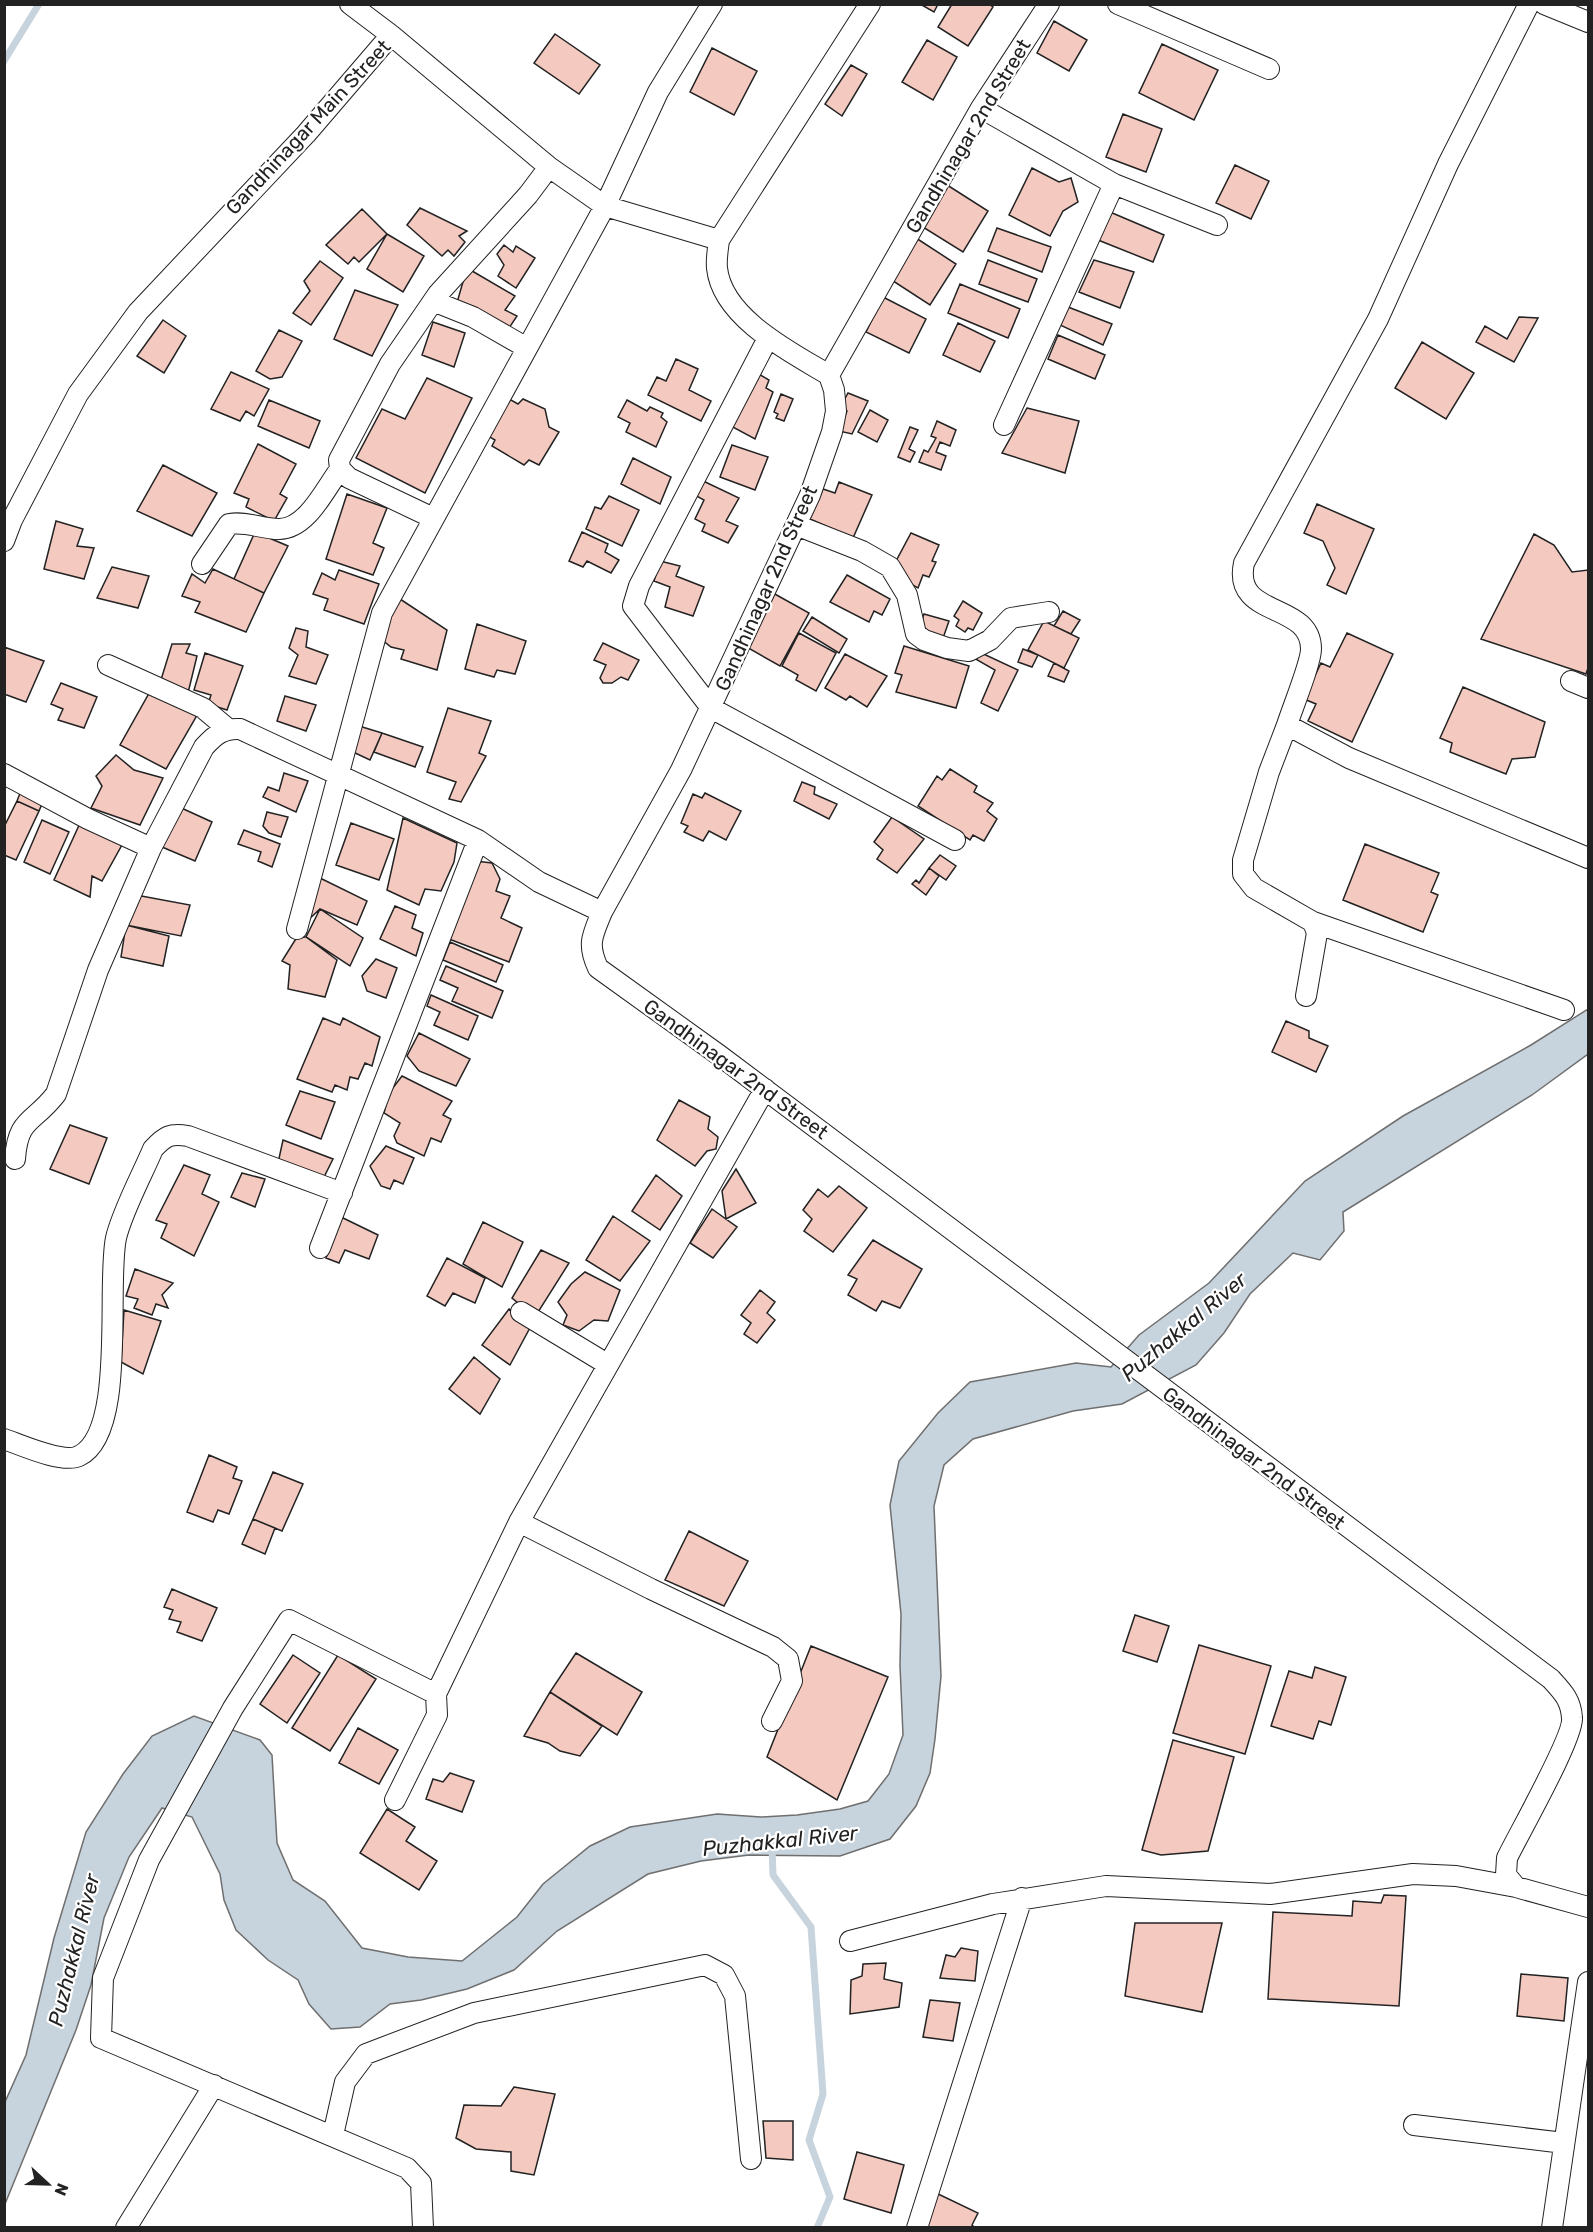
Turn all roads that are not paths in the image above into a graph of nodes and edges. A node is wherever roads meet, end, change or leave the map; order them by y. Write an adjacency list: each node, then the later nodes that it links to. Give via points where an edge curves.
1 (351, 4): 9 (street)
2 (712, 4): 14 (street, via 658,92)
3 (870, 4): 16 (street)
4 (1049, 4): 11 (street, Gandhinagar 2nd Street)
5 (1118, 4): 10 (street)
6 (1529, 4): 30 (street, via 1448,164 1378,319 1244,563 1241,578 1249,596 1306,630 1311,650)
7 (1544, 4): 8 (street)
8 (1588, 22)
9 (391, 34): 12 (street, Gandhinagar Main Street); 25 (street, Gandhinagar Main Street, via 306,134 138,312 78,394)
10 (1269, 69)
11 (981, 108): 13 (street); 20 (street, Gandhinagar 2nd Street)
12 (549, 167): 14 (street, Gandhinagar Main Street); 17 (street)
13 (1114, 183): 15 (street); 21 (street)
14 (605, 206): 16 (street, Gandhinagar Main Street); 19 (street)
15 (1216, 225)
16 (719, 240): 18 (street, via 717,269 725,292)
17 (433, 301): 19 (street, via 473,317); 22 (street, via 390,364 339,460)
18 (768, 338): 20 (street); 29 (street, via 639,586 633,606)
19 (527, 348): 23 (street)
20 (829, 375): 24 (street, Gandhinagar 2nd Street, via 836,411 832,432)
21 (1004, 425)
22 (340, 469): 23 (street); 26 (street, via 297,525 280,529 243,522 229,524)
23 (433, 518): 33 (street, via 382,614)
24 (796, 525): 27 (street, via 862,551 890,567 907,594 916,634 947,648 969,651 990,640 1011,618); 29 (street, Gandhinagar 2nd Street)
25 (4, 541)
26 (202, 564)
27 (1049, 612)
28 (108, 665): 31 (street, via 203,708)
29 (711, 708): 35 (street); 38 (street, Gandhinagar 2nd Street)
30 (1287, 725): 37 (street, via 1349,758); 39 (street, via 1243,860 1243,874 1254,888)
31 (228, 729): 33 (street, via 240,729); 36 (street, via 216,734 204,747)
32 (4, 774): 36 (street)
33 (340, 775): 34 (street); 40 (street)
34 (478, 840): 38 (street, via 539,882); 45 (street)
35 (955, 840)
36 (151, 848): 44 (street, via 98,970 56,1094 43,1111 24,1124 16,1137)
37 (1588, 858)
38 (602, 912): 43 (street, Gandhinagar 2nd Street, via 590,951 598,968)
39 (1313, 922): 41 (street, via 1317,933); 42 (street)
40 (297, 929)
41 (1306, 996)
42 (1564, 1010)
43 (765, 1089): 48 (street); 54 (street, Gandhinagar 2nd Street, via 1551,1678 1569,1698 1573,1721 1506,1858 1506,1875)
44 (15, 1160)
45 (342, 1193): 46 (street); 49 (street, via 188,1136 172,1134 163,1138 153,1149 117,1236 110,1385 106,1413 89,1449 77,1458 55,1456)
46 (320, 1248)
47 (520, 1312): 48 (street)
48 (607, 1364): 50 (street)
49 (4, 1439)
50 (519, 1522): 51 (street); 52 (street, via 773,1647 788,1659 792,1681)
51 (435, 1694): 53 (street, via 437,1715); 59 (street, via 290,1620 233,1708 149,1860 104,1978 101,2038)
52 (772, 1721)
53 (395, 1800)
54 (1516, 1887): 55 (street, via 1456,1876 1413,1874 1270,1894 1107,1886); 56 (street)
55 (1022, 1898): 57 (street); 66 (street)
56 (1588, 1907)
57 (850, 1941)
58 (1588, 1982): 62 (street)
59 (214, 2085): 61 (street); 64 (street)
60 (1414, 2124): 62 (street)
61 (333, 2135): 63 (street, via 345,2082 366,2054 474,2013 705,1965 724,1975 735,1996); 65 (street, via 407,2168 421,2184)
62 (1564, 2143): 67 (street)
63 (751, 2159)
64 (126, 2228)
65 (423, 2228)
66 (917, 2228)
67 (1552, 2228)

